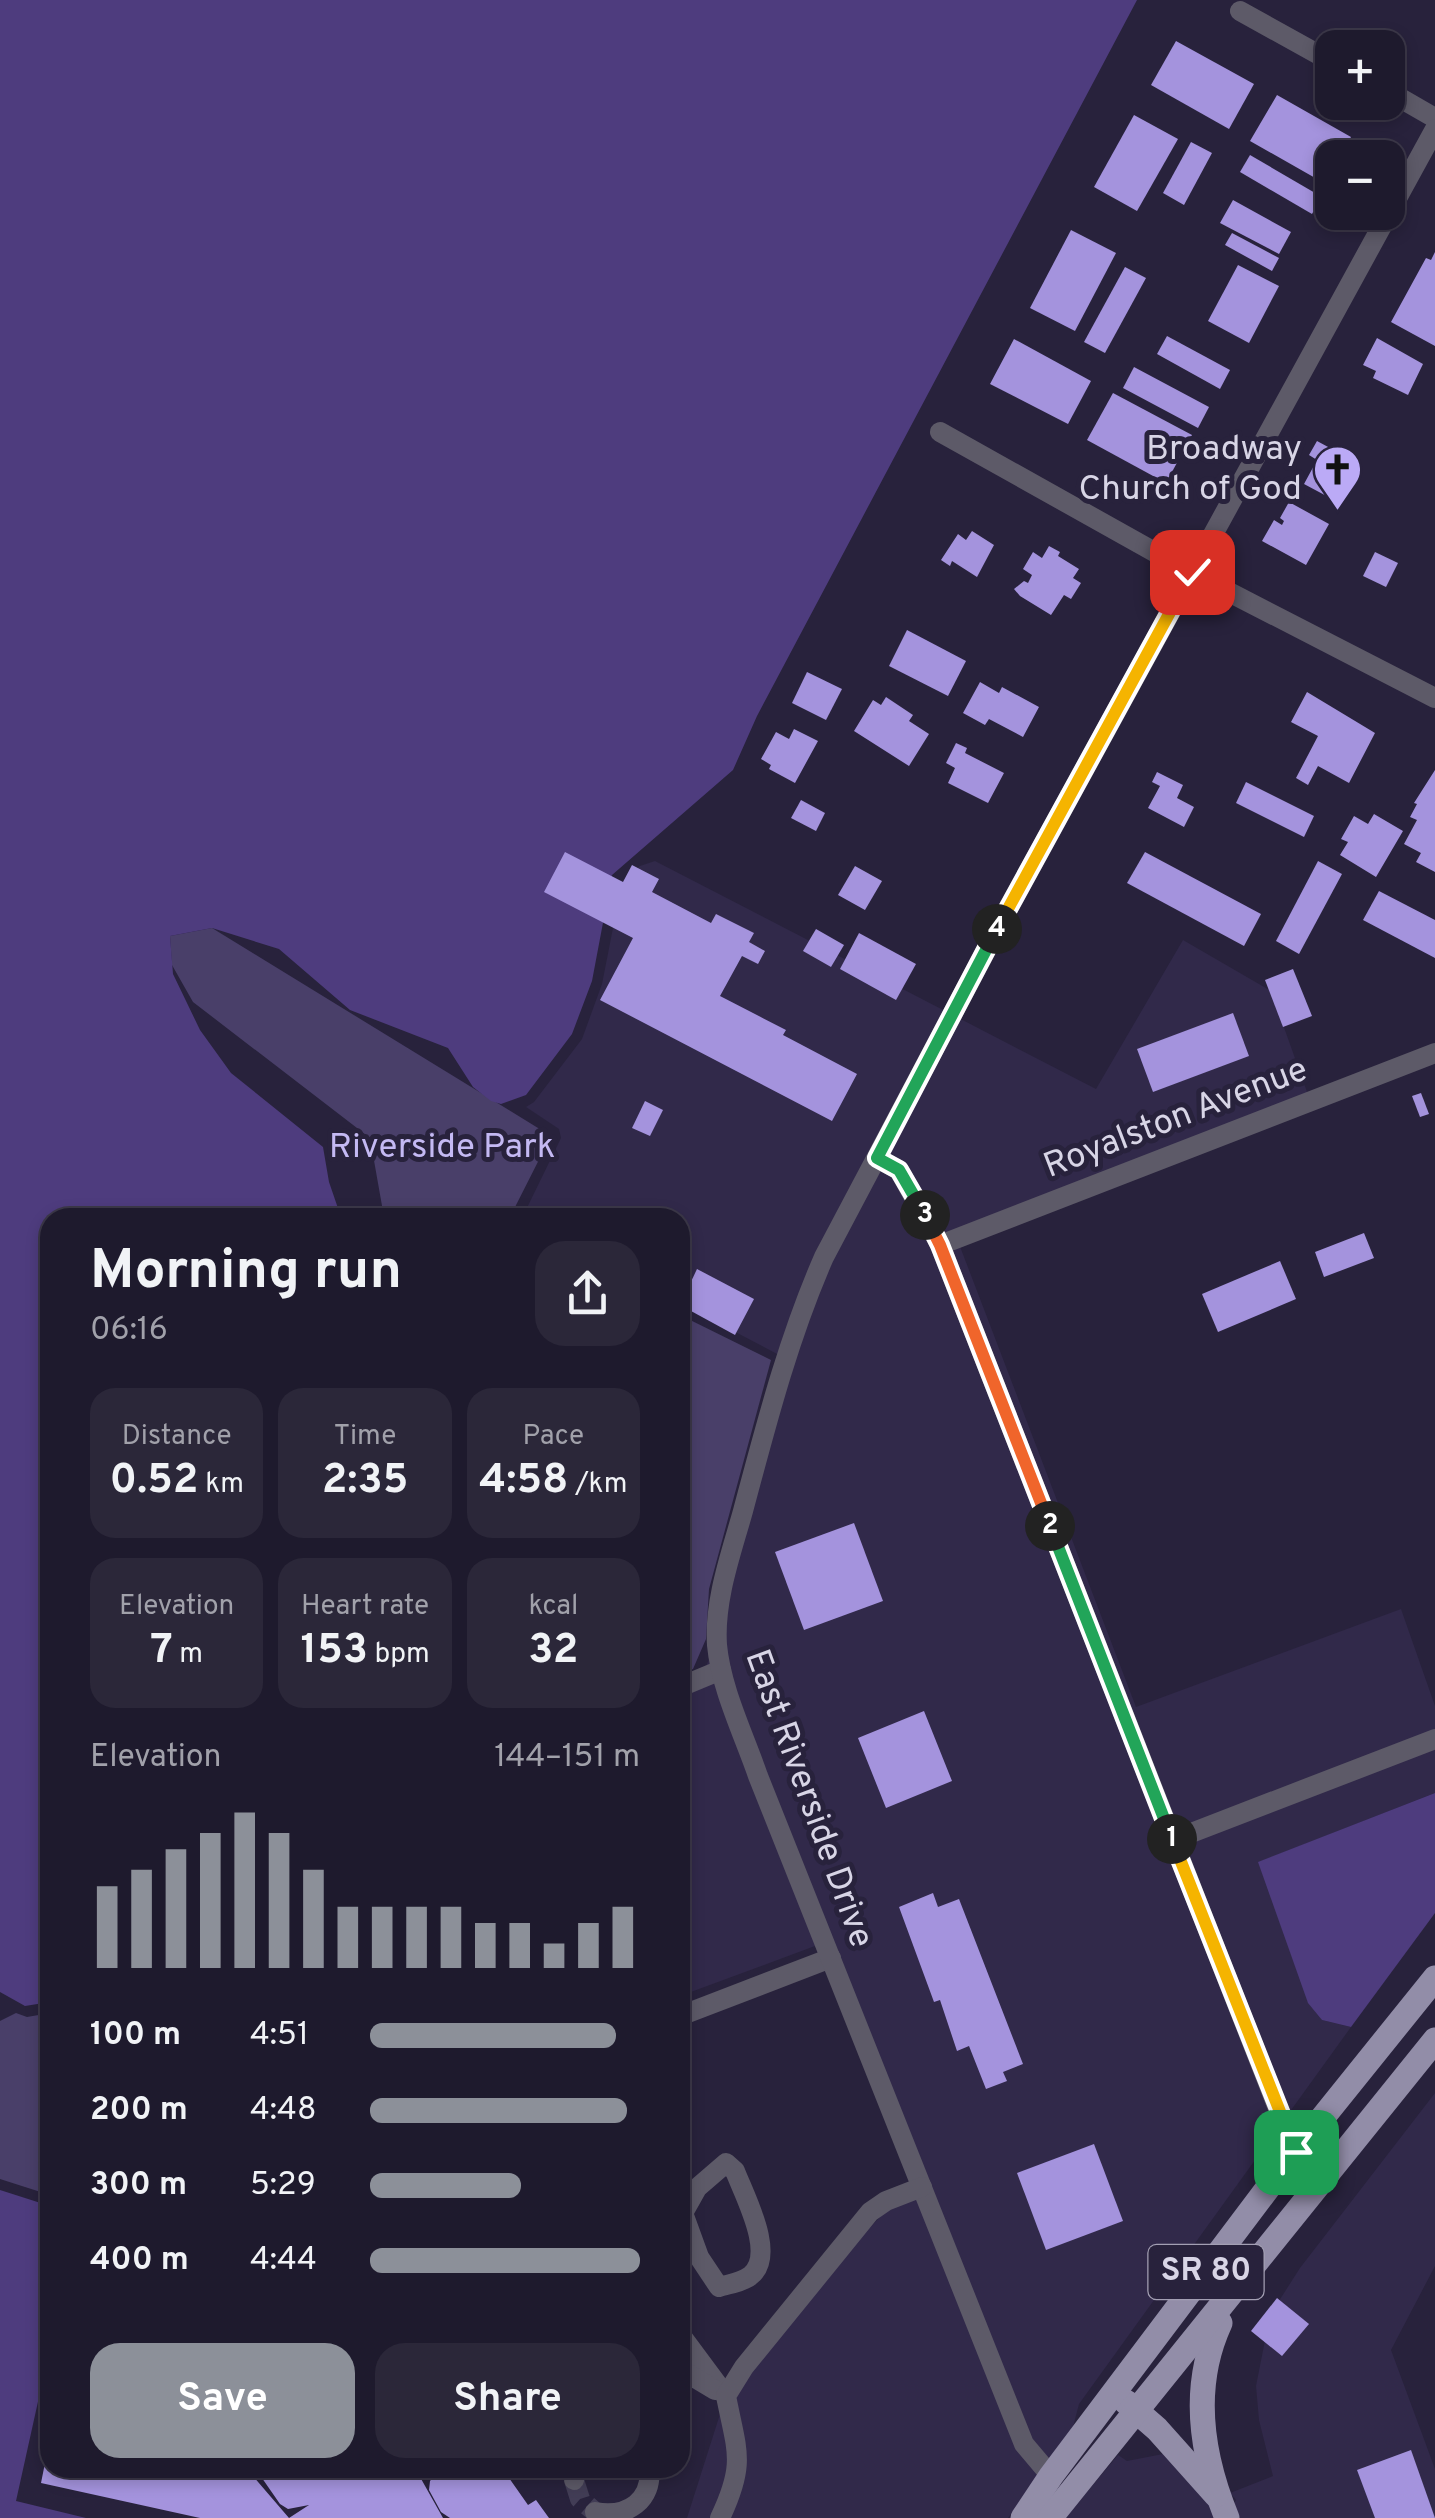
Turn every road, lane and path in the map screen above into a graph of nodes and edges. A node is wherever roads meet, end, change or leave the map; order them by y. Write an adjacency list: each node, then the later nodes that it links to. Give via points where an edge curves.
1 (1240, 11): 2 (street)
2 (1315, 53)
3 (1405, 101): 4 (street)
4 (1435, 118)
5 (1435, 129): 7 (street, East Riverside Drive)
6 (940, 432): 7 (street)
7 (1192, 572): 8 (street); 10 (street, East Riverside Drive)
8 (1435, 698)
9 (1435, 1053): 11 (street, Royalston Avenue)
10 (877, 1158): 11 (street, via 899,1170); 12 (street, East Riverside Drive, via 817,1273 782,1372 721,1593)
11 (940, 1245): 15 (street)
12 (722, 1670): 13 (street); 16 (street, East Riverside Drive)
13 (690, 1683)
14 (1435, 1739): 15 (street)
15 (1173, 1840): 20 (street)
16 (831, 1958): 18 (street); 21 (street, East Riverside Drive)
17 (1435, 1978): 20 (main road, SR 80)
18 (690, 2012)
19 (1435, 2040): 24 (main road, SR 80)
20 (1296, 2152): 27 (main road, SR 80)
21 (922, 2187): 28 (street, via 870,2212); 30 (street, East Riverside Drive, via 1024,2444)
22 (690, 2198): 23 (street, via 726,2163 735,2171 762,2244 761,2262 750,2276 719,2287)
23 (690, 2243)
24 (1239, 2283): 29 (main road); 32 (main road, SR 80, via 1204,2360 1202,2412)
25 (690, 2347): 28 (street)
26 (690, 2375): 28 (street)
27 (1116, 2392): 29 (main road); 30 (main road, SR 80)
28 (726, 2396): 34 (street, via 738,2446 736,2480)
29 (1138, 2412): 32 (main road); 36 (main road)
30 (1051, 2476): 35 (main road, SR 80)
31 (650, 2478): 33 (street, via 637,2507 614,2516)
32 (1223, 2508)
33 (595, 2512)
34 (720, 2518)
35 (1023, 2518)
36 (1050, 2518)

